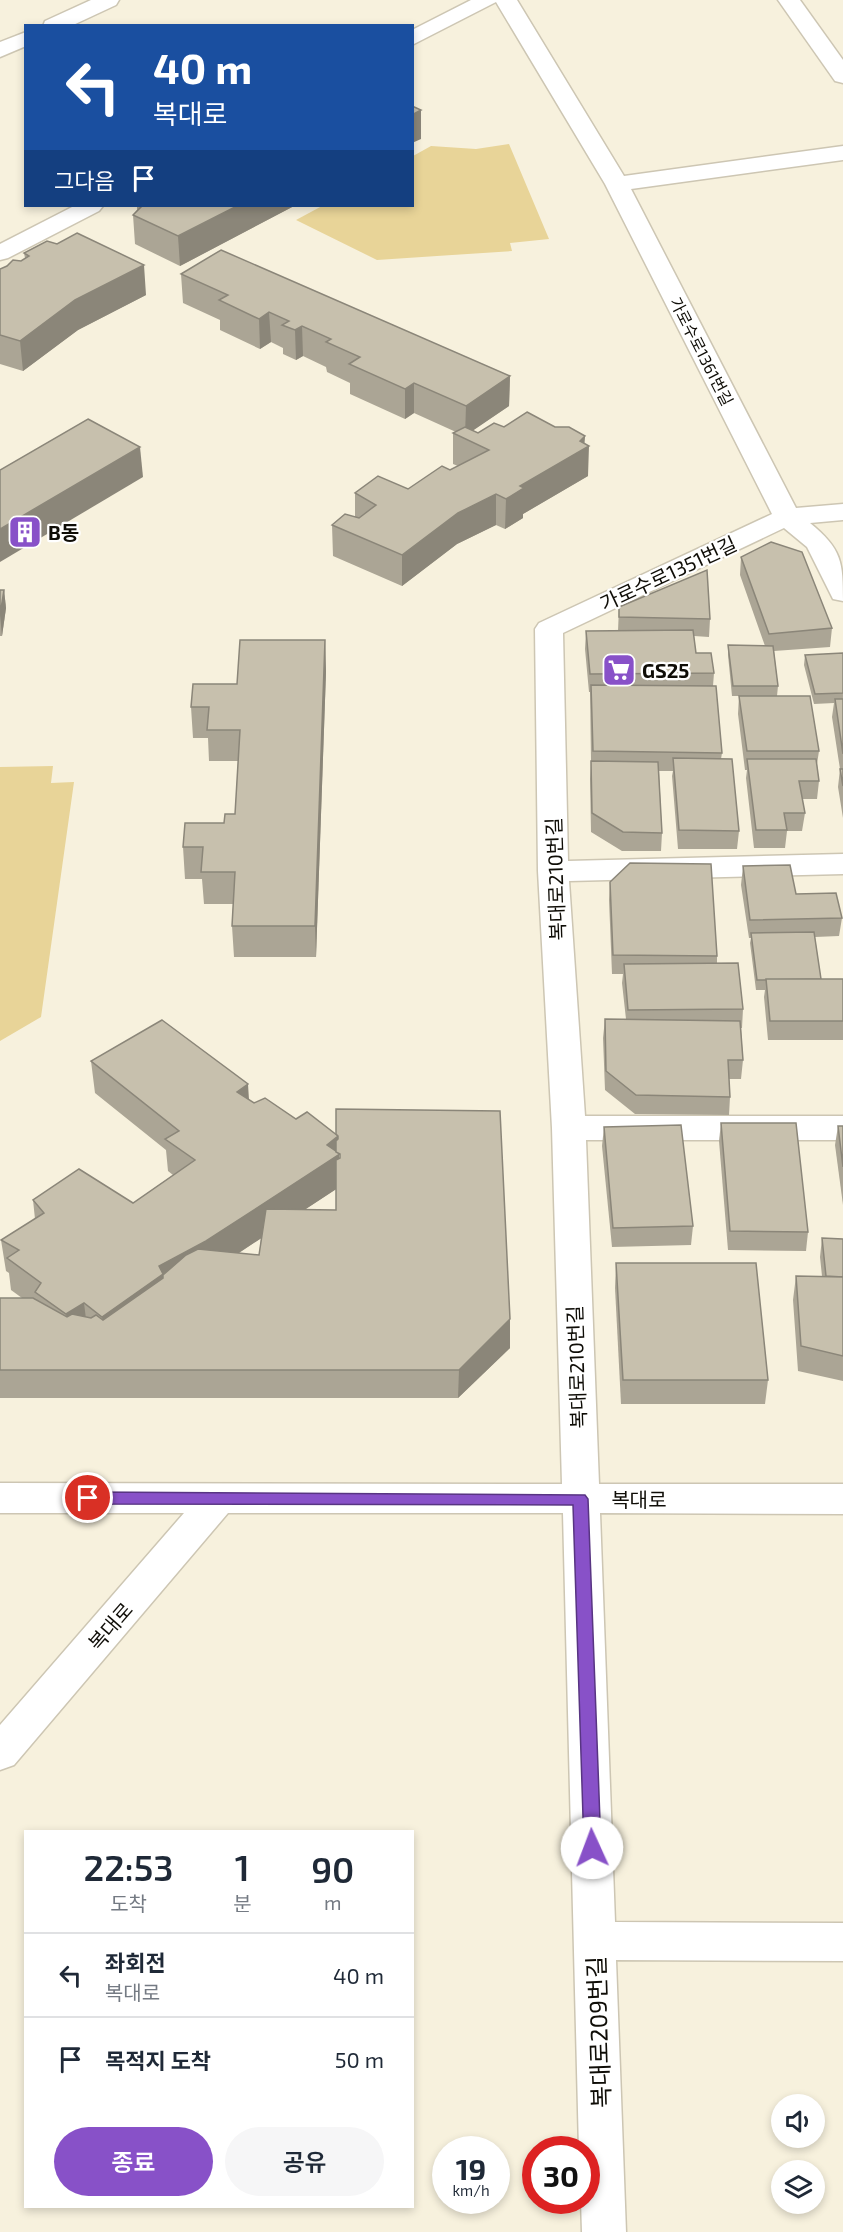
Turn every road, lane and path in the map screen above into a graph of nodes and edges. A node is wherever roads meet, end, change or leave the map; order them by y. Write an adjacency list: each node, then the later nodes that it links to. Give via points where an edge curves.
1 (108, 0): 5 (street)
2 (487, 0): 6 (street)
3 (507, 0): 11 (street, 가로수로1361번길)
4 (789, 0): 9 (street)
5 (57, 24)
6 (414, 38)
7 (24, 39): 8 (street)
8 (0, 50)
9 (843, 76)
10 (843, 153): 11 (street)
11 (617, 184): 15 (street, 가로수로1361번길)
12 (89, 207): 13 (street)
13 (0, 253)
14 (843, 512): 15 (street, 가로수로1351번길)
15 (787, 517): 16 (street, via 818,543); 17 (street, 가로수로1351번길)
16 (843, 593)
17 (549, 629): 19 (street, 복대로210번길)
18 (843, 864): 19 (street)
19 (553, 871): 20 (street, 복대로210번길)
20 (569, 1128): 21 (street); 24 (street, 복대로210번길)
21 (843, 1128)
22 (0, 1498): 23 (street, 복대로)
23 (219, 1498): 24 (street, 복대로); 26 (street, 복대로)
24 (580, 1499): 25 (street, 복대로); 27 (street, 복대로209번길)
25 (843, 1499)
26 (0, 1753)
27 (595, 1941): 28 (street, 복대로209번길); 29 (street, 복대로209번길)
28 (843, 1942)
29 (604, 2232)

